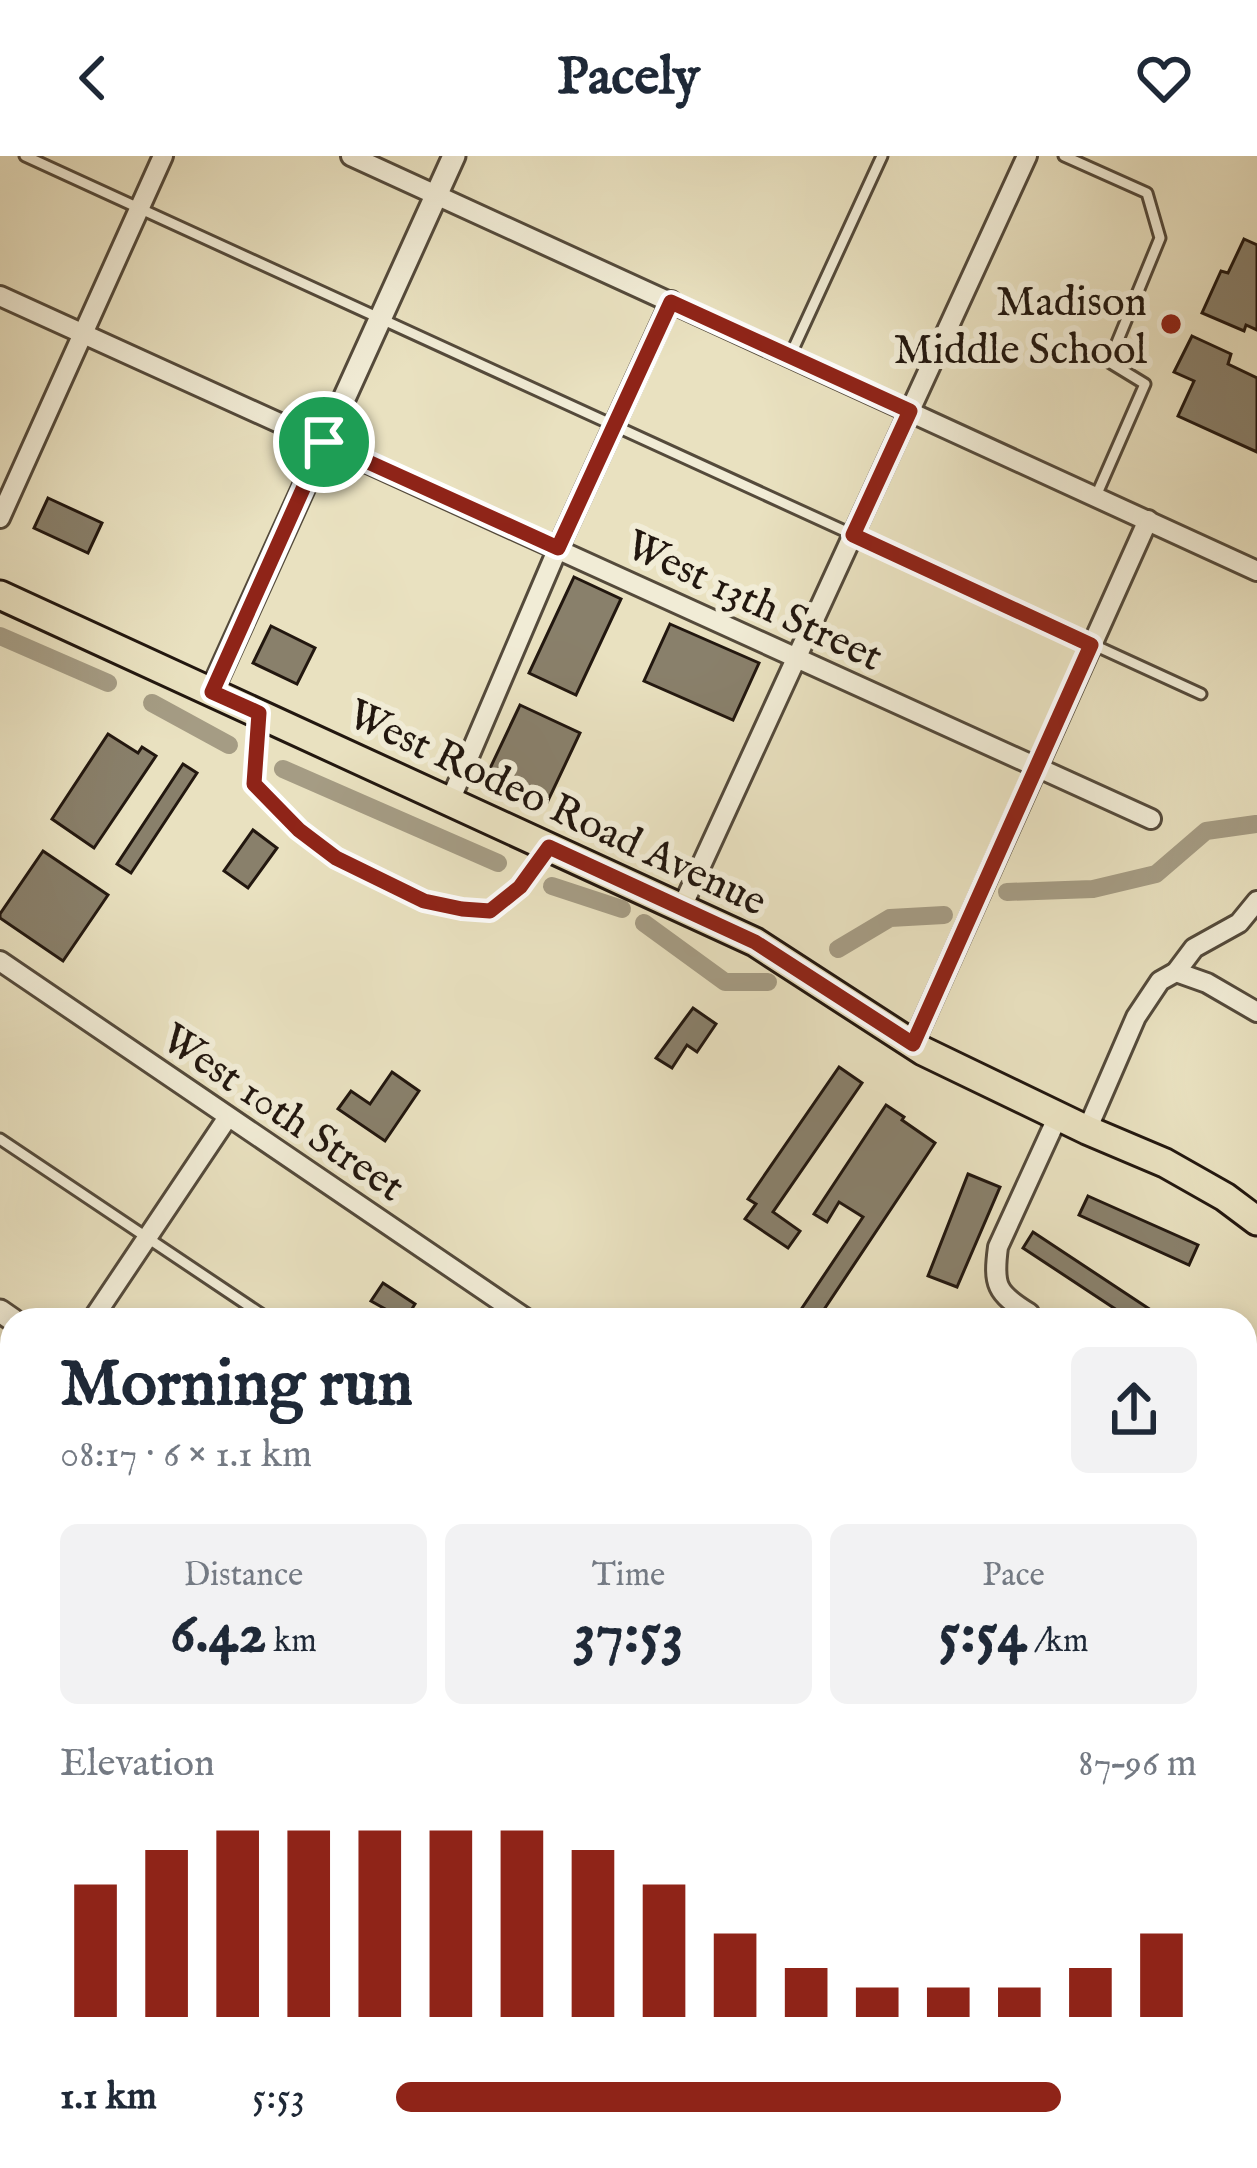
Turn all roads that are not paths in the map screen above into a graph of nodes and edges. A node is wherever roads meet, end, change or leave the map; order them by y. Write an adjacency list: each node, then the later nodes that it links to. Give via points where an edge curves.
1 (25, 156): 9 (lane)
2 (163, 156): 9 (street)
3 (352, 156): 8 (street)
4 (454, 156): 8 (street)
5 (882, 156): 14 (lane)
6 (1027, 156): 15 (street)
7 (1064, 156): 18 (lane, via 1147,193 1160,238 1109,362 1145,384)
8 (436, 194): 11 (street); 12 (street)
9 (141, 209): 12 (lane); 13 (street)
10 (0, 296): 13 (street, West 13th Street)
11 (671, 302): 14 (street); 16 (street)
12 (381, 317): 16 (lane); 17 (street)
13 (85, 334): 17 (street, West 13th Street); 19 (street)
14 (790, 356): 15 (street)
15 (910, 411): 18 (street); 21 (street)
16 (615, 424): 21 (lane); 22 (street)
17 (324, 442): 22 (street, West 13th Street); 27 (street)
18 (1096, 496): 20 (street)
19 (0, 518)
20 (1148, 520): 23 (street); 25 (street)
21 (853, 535): 25 (lane); 26 (street)
22 (558, 548): 26 (street, West 13th Street); 31 (street)
23 (1257, 571)
24 (0, 595): 27 (main road, West Rodeo Road Avenue)
25 (1091, 645): 28 (lane); 30 (street)
26 (797, 657): 30 (street, West 13th Street); 35 (street)
27 (212, 692): 29 (main road, West Rodeo Road Avenue)
28 (1201, 694)
29 (259, 713): 31 (main road, West Rodeo Road Avenue); 33 (lane, via 254,784 336,858 424,901 490,911)
30 (1037, 767): 32 (street, West 13th Street); 39 (street)
31 (450, 801): 33 (main road, West Rodeo Road Avenue)
32 (1151, 819)
33 (549, 847): 35 (main road, West Rodeo Road Avenue)
34 (1257, 901): 37 (street)
35 (682, 907): 39 (main road, West Rodeo Road Avenue, via 755,942)
36 (0, 961): 41 (street, West 10th Street)
37 (1176, 971): 38 (street); 42 (street, via 1136,1017)
38 (1257, 1012)
39 (913, 1044): 40 (main road, West Rodeo Road Avenue)
40 (1058, 1116): 42 (main road, West Rodeo Road Avenue); 49 (street, via 998,1247 998,1288)
41 (228, 1118): 45 (street); 48 (street, West 10th Street)
42 (1087, 1130): 44 (main road, West Rodeo Road Avenue, via 1165,1163)
43 (0, 1139): 45 (lane)
44 (1257, 1220)
45 (147, 1238): 46 (street); 47 (lane)
46 (100, 1308)
47 (252, 1308)
48 (510, 1308)
49 (1020, 1308)

